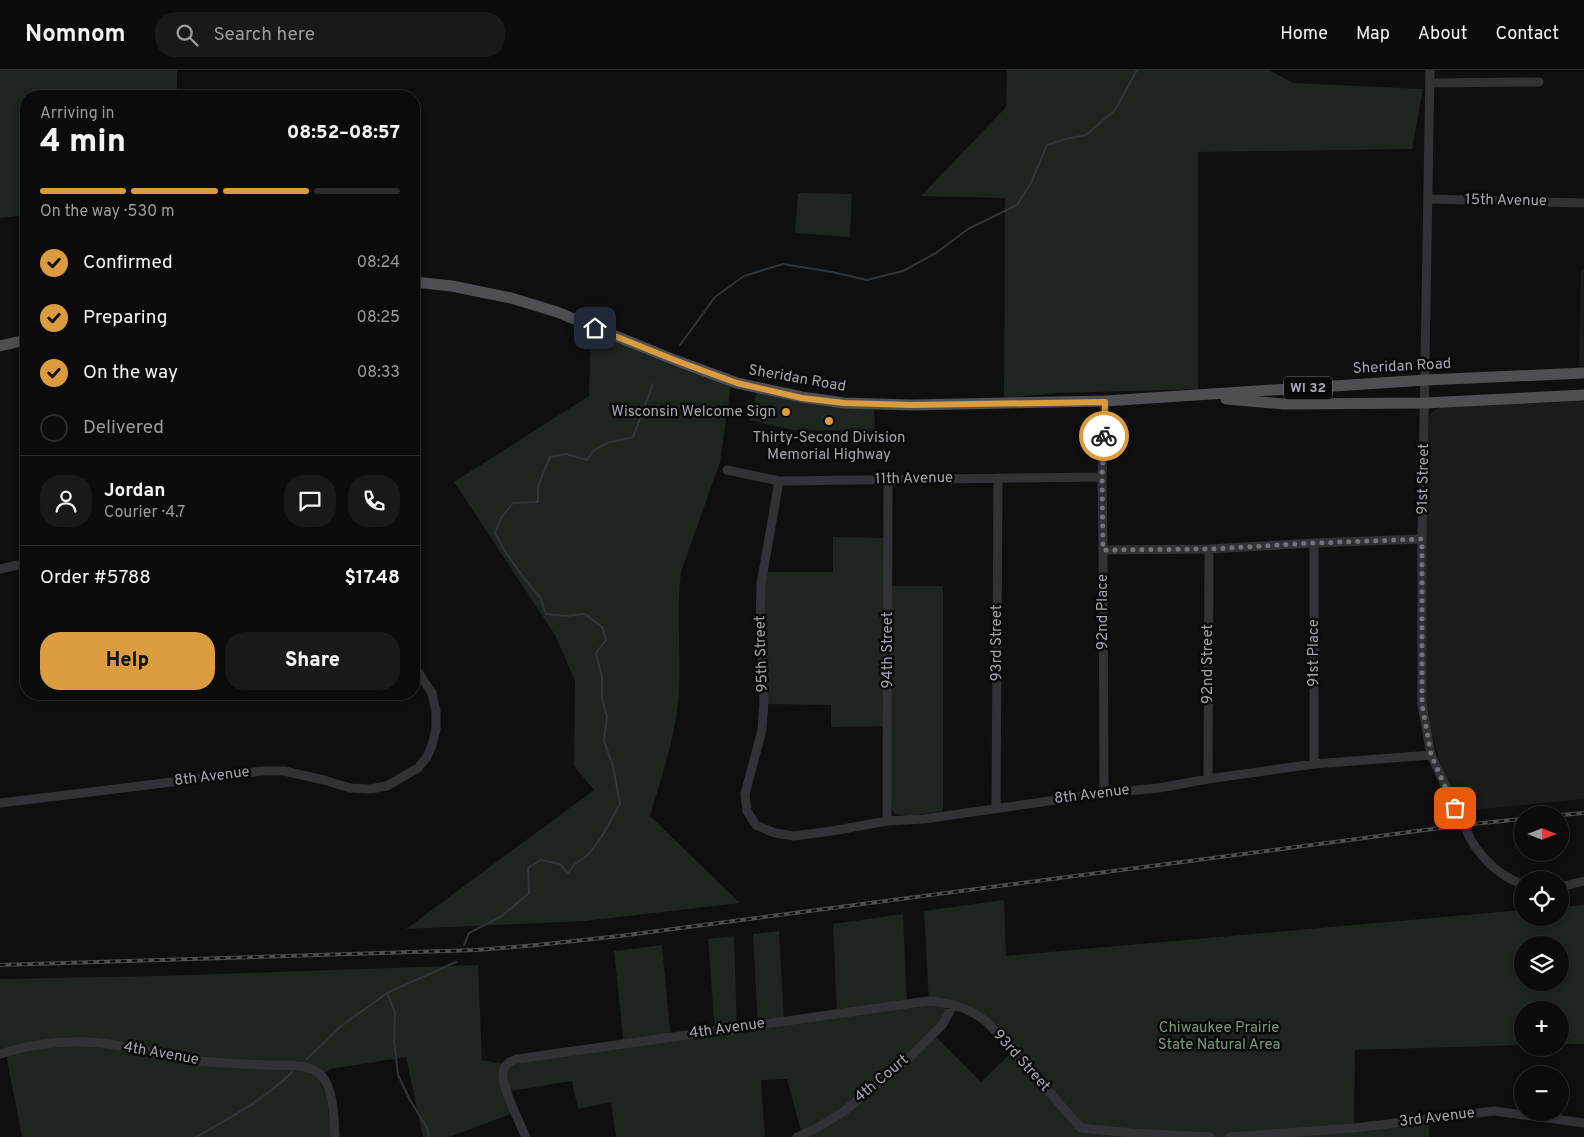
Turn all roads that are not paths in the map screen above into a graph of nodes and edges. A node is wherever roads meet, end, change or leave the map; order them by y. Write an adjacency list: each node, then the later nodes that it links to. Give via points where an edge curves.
1 (1430, 70): 3 (street, 91st Street)
2 (1539, 82): 3 (street)
3 (1430, 83): 4 (street, 91st Street)
4 (1428, 199): 5 (street, 15th Avenue); 10 (street, 91st Street)
5 (1584, 203)
6 (420, 283): 13 (main road, Sheridan Road / WI 32, via 511,298 557,312 737,383 802,398 912,405)
7 (20, 341): 8 (main road)
8 (0, 346)
9 (1584, 373): 10 (main road, Sheridan Road / WI 32)
10 (1426, 380): 12 (main road, Sheridan Road / WI 32); 14 (street, 91st Street)
11 (1584, 395): 14 (main road, Sheridan Road / WI 32)
12 (1191, 396): 13 (main road, Sheridan Road / WI 32); 14 (main road, Sheridan Road / WI 32, via 1284,404)
13 (1105, 402): 16 (street, 92nd Place)
14 (1425, 403): 20 (street, 91st Street)
15 (727, 470): 19 (street, 11th Avenue)
16 (1102, 477): 17 (street, 11th Avenue); 23 (street, 92nd Place)
17 (998, 478): 18 (street, 11th Avenue); 32 (street, 93rd Street)
18 (888, 480): 19 (street, 11th Avenue); 33 (street, 94th Street)
19 (779, 481): 34 (street, 95th Street, via 761,584 762,730 745,794 747,811)
20 (1422, 539): 21 (street); 27 (street, 91st Street, via 1422,704)
21 (1314, 543): 22 (street); 28 (street, 91st Place)
22 (1209, 549): 23 (street); 29 (street, 92nd Street)
23 (1103, 550): 30 (street, 92nd Place)
24 (20, 564): 25 (street)
25 (0, 569)
26 (420, 675): 31 (street, 8th Avenue, via 432,693 436,711 432,745 418,768 387,786 350,788 284,771 262,771)
27 (1431, 755): 28 (street, 8th Avenue); 35 (street, 91st Street, via 1476,849 1493,868)
28 (1314, 764): 29 (street, 8th Avenue)
29 (1208, 779): 30 (street, 8th Avenue)
30 (1104, 793): 32 (street, 8th Avenue)
31 (0, 803)
32 (996, 807): 33 (street, 8th Avenue, via 924,819)
33 (887, 821): 34 (street, 8th Avenue, via 794,836 775,834)
34 (756, 824)
35 (1514, 881)
36 (1584, 881): 37 (street)
37 (1569, 885)
38 (953, 1005): 43 (street, 4th Avenue, via 928,1001 510,1061 503,1076); 44 (street, 4th Court, via 943,1024 908,1059 843,1112); 45 (street, 93rd Street, via 987,1022 1081,1128)
39 (0, 1054): 42 (street, 4th Avenue, via 39,1044 87,1042 204,1062 305,1067 322,1076 330,1092)
40 (1584, 1122): 41 (street, 3rd Avenue, via 1494,1111)
41 (1316, 1134): 46 (street, 3rd Avenue)
42 (335, 1137)
43 (526, 1137)
44 (796, 1137)
45 (1210, 1137)
46 (1230, 1137)

